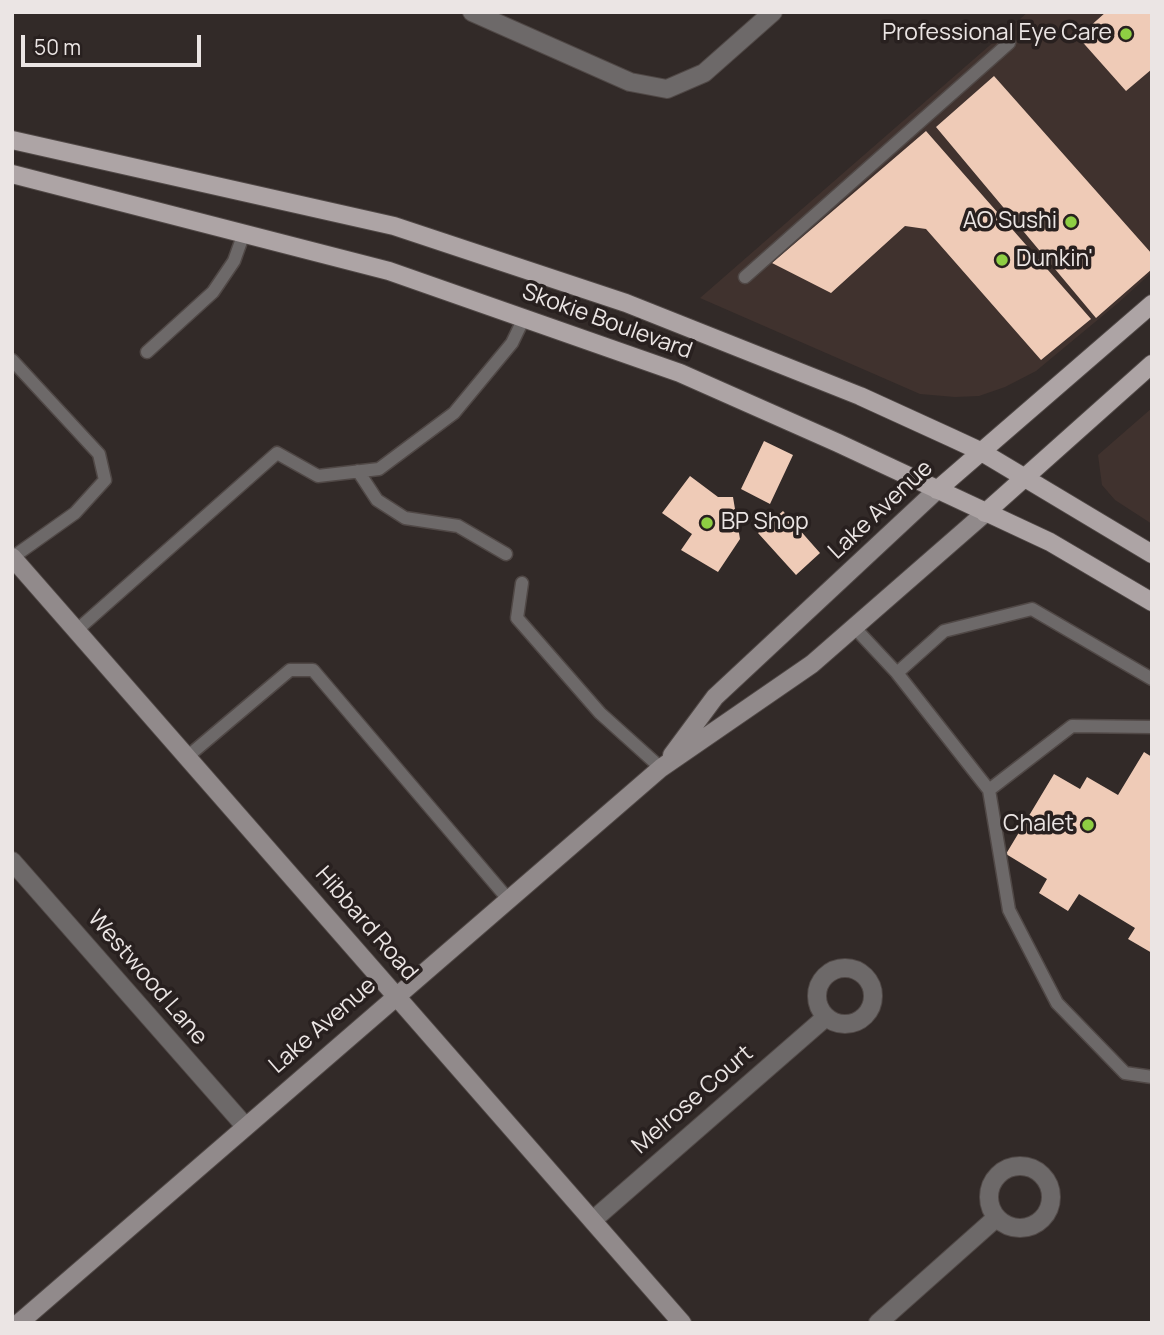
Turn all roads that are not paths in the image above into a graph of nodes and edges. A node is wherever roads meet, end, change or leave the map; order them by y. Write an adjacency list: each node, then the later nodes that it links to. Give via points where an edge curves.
1 (472, 12): 2 (street, via 630,82 667,89 704,73)
2 (773, 12)
3 (1009, 43): 7 (lane)
4 (12, 140): 13 (main road, Skokie Boulevard, via 394,226 626,303 860,396)
5 (12, 174): 6 (main road, Skokie Boulevard)
6 (244, 233): 9 (main road, Skokie Boulevard, via 389,271); 10 (lane, via 234,261 213,292)
7 (745, 277)
8 (1152, 304): 13 (main road, Lake Avenue)
9 (524, 318): 14 (lane, via 512,343 454,414 379,469); 16 (main road, Skokie Boulevard, via 680,373)
10 (147, 352)
11 (12, 360): 20 (lane, via 99,454 105,480 75,513)
12 (1152, 364): 15 (main road, Lake Avenue)
13 (980, 452): 15 (main road, Skokie Boulevard); 16 (main road, Lake Avenue)
14 (358, 471): 18 (lane, via 377,500 405,518 458,526); 24 (lane, via 318,476 277,453)
15 (1023, 478): 17 (main road, Lake Avenue); 19 (main road, Skokie Boulevard)
16 (937, 490): 17 (main road, Skokie Boulevard); 29 (main road, Lake Avenue, via 715,697)
17 (985, 513): 22 (main road, Skokie Boulevard, via 1050,542); 23 (main road, Lake Avenue)
18 (506, 554)
19 (1152, 554)
20 (13, 557): 24 (main road, Hibbard Road)
21 (522, 583): 29 (lane, via 517,618 600,713)
22 (1152, 602)
23 (854, 627): 25 (lane); 29 (main road, Lake Avenue, via 812,664)
24 (77, 630): 28 (main road, Hibbard Road)
25 (897, 673): 26 (lane, via 944,631 1032,609); 30 (lane)
26 (1152, 679)
27 (1152, 727): 30 (lane, via 1072,726)
28 (187, 757): 32 (lane, via 290,670 313,670); 33 (main road, Hibbard Road)
29 (661, 768): 32 (main road, Lake Avenue)
30 (989, 790): 35 (lane, via 1009,910 1057,1003 1125,1073)
31 (12, 862): 36 (street, Westwood Lane)
32 (508, 899): 33 (main road, Lake Avenue)
33 (396, 995): 36 (main road, Lake Avenue); 38 (main road, Hibbard Road)
34 (826, 1017): 38 (street, Melrose Court)
35 (1152, 1077)
36 (245, 1126): 40 (main road, Lake Avenue)
37 (996, 1218): 41 (street)
38 (593, 1220): 39 (main road, Hibbard Road)
39 (681, 1322)
40 (19, 1323)
41 (878, 1323)

